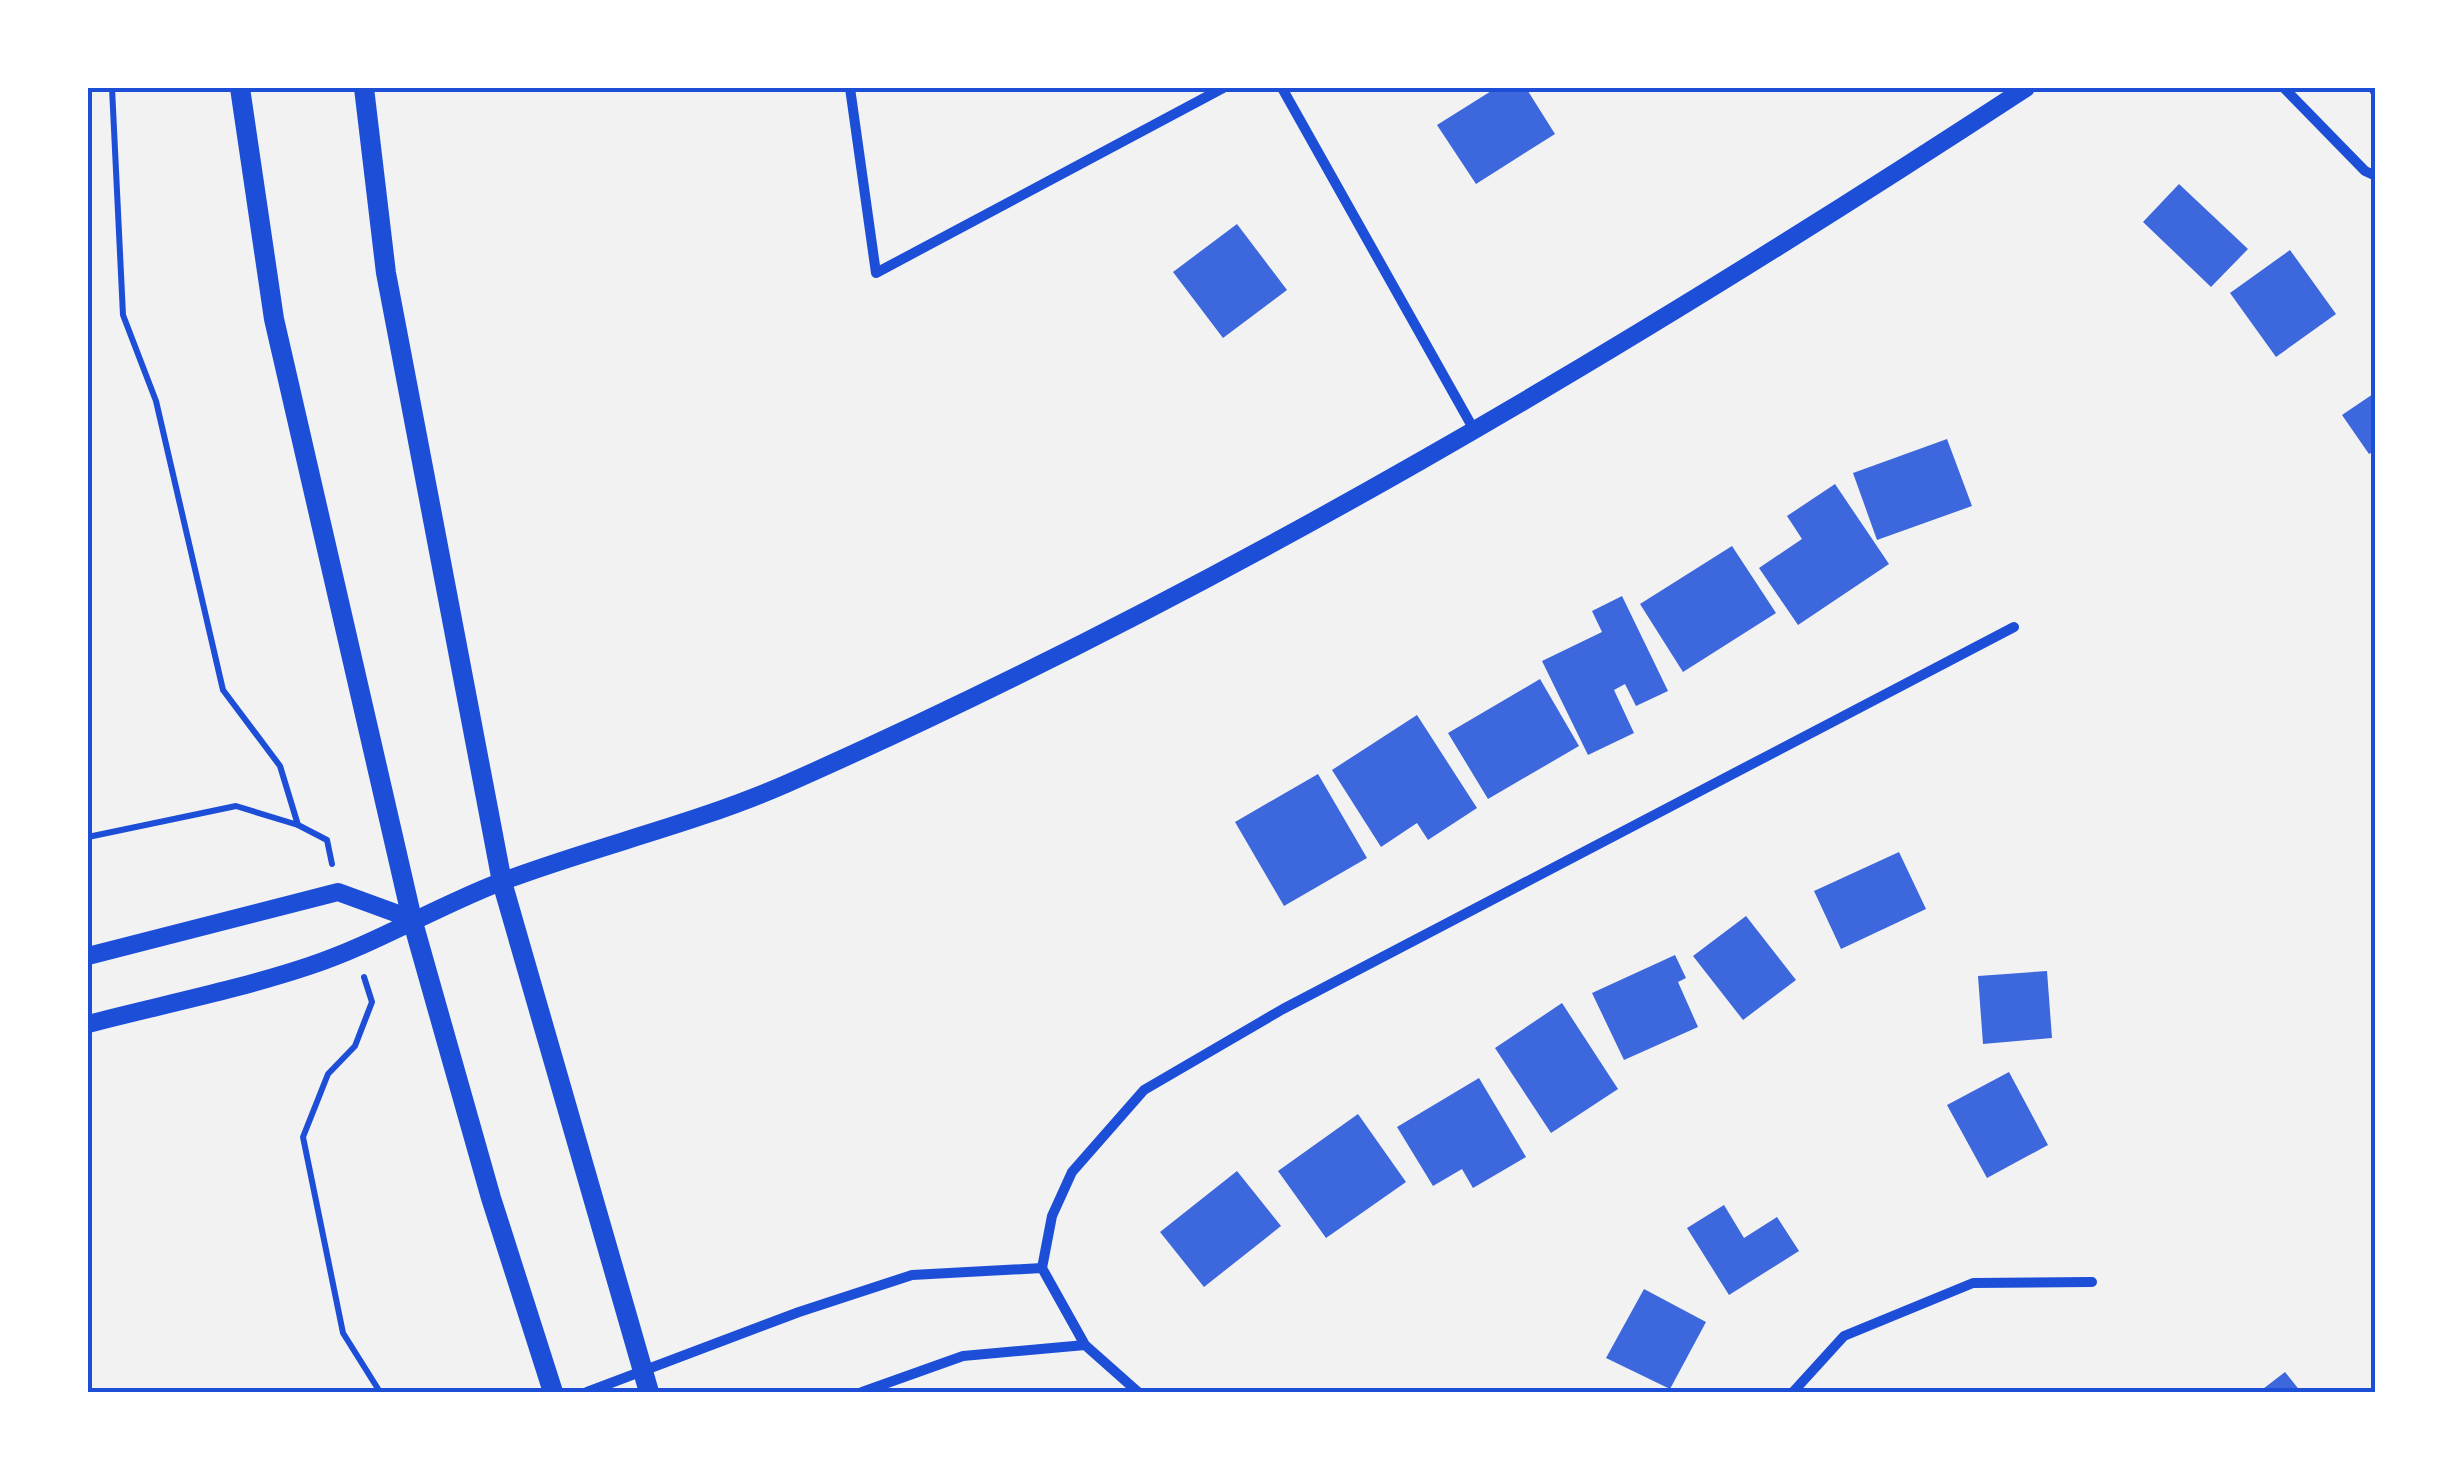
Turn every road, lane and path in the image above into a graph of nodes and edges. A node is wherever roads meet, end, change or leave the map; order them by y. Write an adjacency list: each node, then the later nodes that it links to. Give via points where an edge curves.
1 (112, 88): 12 (path, via 124,315 156,401 223,690 280,766)
2 (240, 88): 16 (main road, via 274,319)
3 (364, 88): 14 (main road, via 386,273)
4 (850, 88): 5 (street, via 876,272)
5 (1224, 88)
6 (1282, 88): 10 (street)
7 (2026, 88): 10 (street, via 1671,316)
8 (2284, 88): 9 (street)
9 (2376, 176)
10 (1473, 428): 14 (street, via 1332,513 906,729 780,787)
11 (2014, 628): 20 (street, via 1283,1009 1144,1090 1072,1172 1052,1216)
12 (298, 825): 13 (path, via 236,806); 15 (path, via 327,840)
13 (88, 837)
14 (502, 882): 16 (street); 23 (main road)
15 (338, 892): 16 (street); 18 (street)
16 (412, 919): 17 (street); 25 (main road)
17 (356, 945): 19 (street, via 311,966); 24 (path, via 372,1002 355,1046 328,1074 303,1136 343,1333)
18 (88, 956)
19 (88, 1024)
20 (1042, 1268): 22 (street); 23 (street, via 912,1276 798,1312)
21 (2092, 1282): 29 (street, via 1973,1283 1844,1336)
22 (1085, 1345): 27 (street, via 963,1356); 28 (street)
23 (646, 1382): 26 (street)
24 (380, 1392)
25 (553, 1392)
26 (587, 1392)
27 (862, 1392)
28 (1138, 1392)
29 (1792, 1392)

